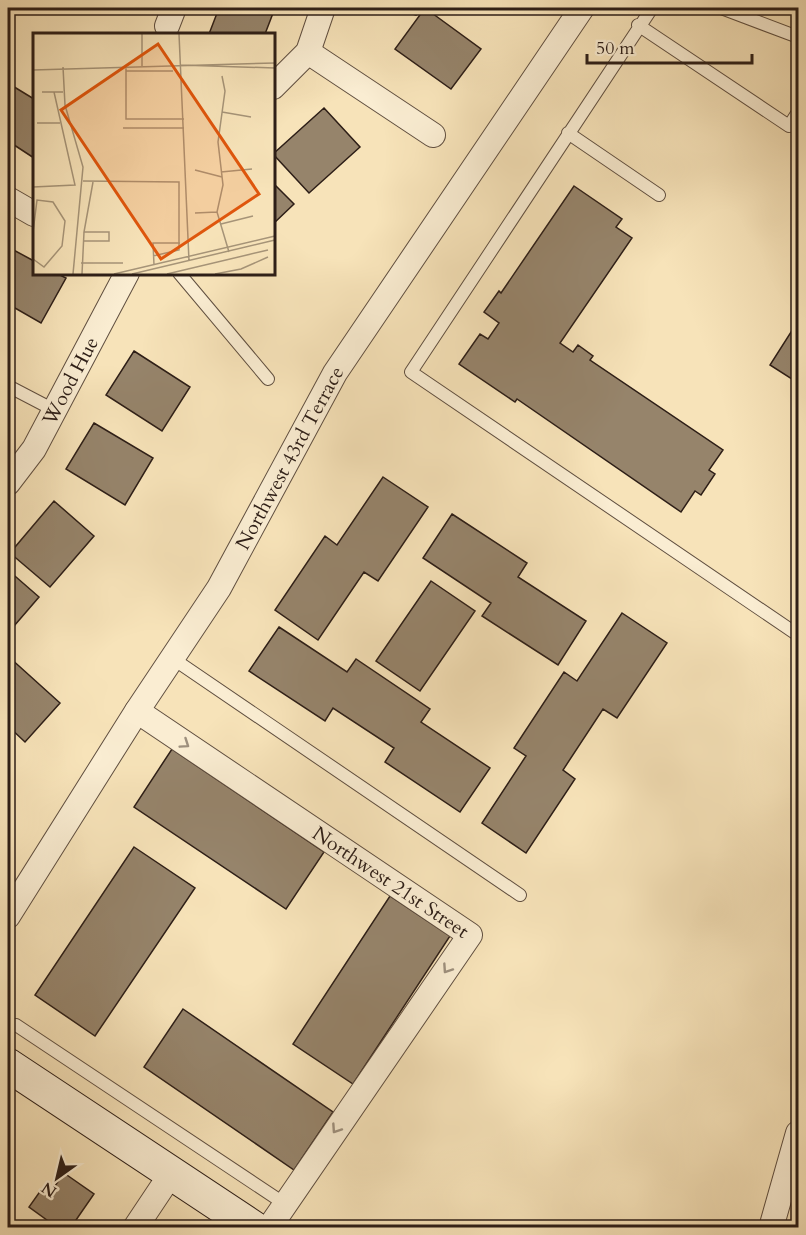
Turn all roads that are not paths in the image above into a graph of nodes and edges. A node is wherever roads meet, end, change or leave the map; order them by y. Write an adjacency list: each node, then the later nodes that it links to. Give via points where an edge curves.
1 (323, 8): 7 (street)
2 (582, 8): 22 (street, Northwest 43rd Terrace, via 335,373 219,588)
3 (652, 8): 5 (lane)
4 (721, 8): 6 (lane)
5 (638, 25): 9 (lane, via 789,126); 10 (lane)
6 (798, 38)
7 (308, 52): 8 (street); 11 (street)
8 (274, 86)
9 (798, 112)
10 (568, 133): 12 (lane); 21 (lane, via 411,372)
11 (433, 135)
12 (659, 195)
13 (8, 200): 14 (street)
14 (33, 213)
15 (126, 274): 19 (street, Wood Hue)
16 (180, 274): 17 (lane)
17 (268, 379)
18 (8, 386): 19 (lane)
19 (54, 410): 20 (street, Wood Hue, via 34,449)
20 (8, 483)
21 (798, 635)
22 (172, 658): 23 (street, Northwest 43rd Terrace); 24 (lane)
23 (137, 711): 25 (street, Northwest 43rd Terrace); 30 (street, Northwest 21st Street, one-way to 30, via 470,935)
24 (520, 895)
25 (8, 915)
26 (16, 1025): 30 (lane)
27 (8, 1065): 29 (street)
28 (798, 1132): 34 (street)
29 (171, 1173): 31 (street); 32 (street)
30 (285, 1204): 33 (street, Northwest 21st Street)
31 (135, 1227)
32 (254, 1227)
33 (269, 1227)
34 (771, 1227)

